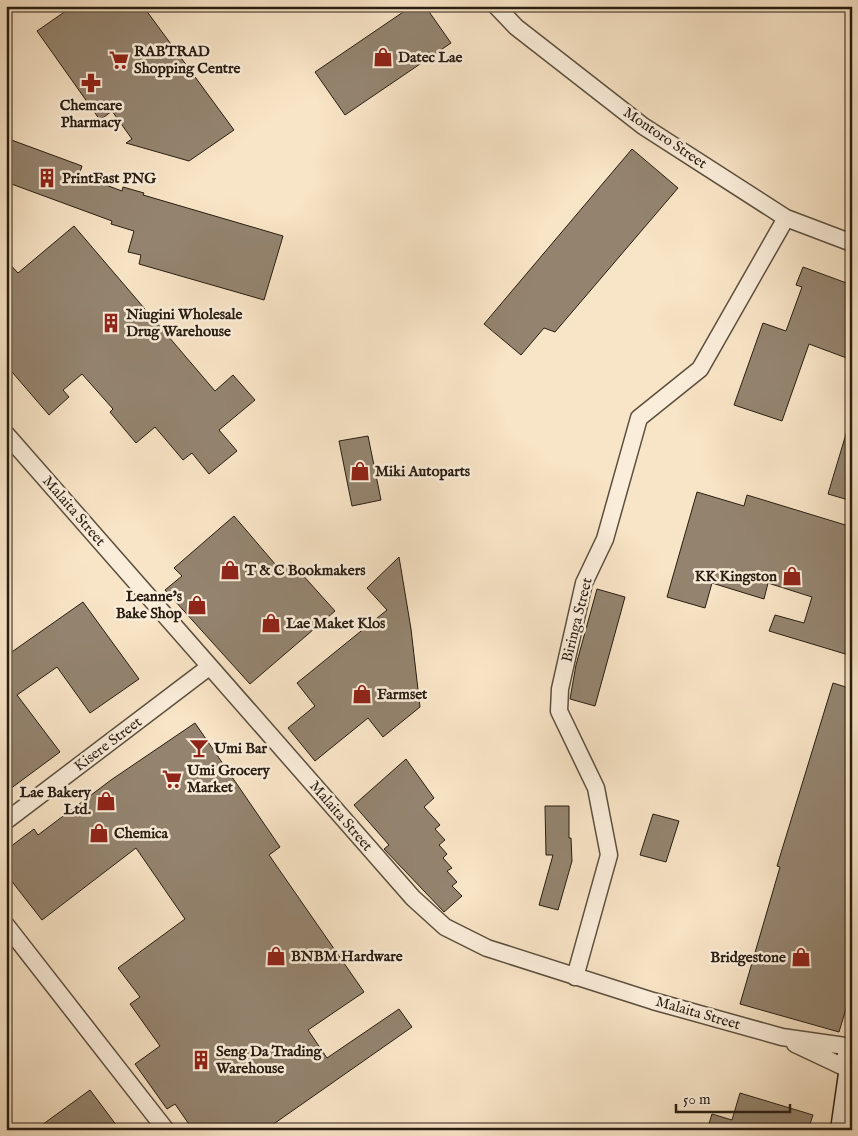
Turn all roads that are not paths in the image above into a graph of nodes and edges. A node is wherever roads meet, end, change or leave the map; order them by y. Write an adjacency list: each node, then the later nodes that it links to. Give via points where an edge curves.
1 (496, 6): 2 (street, Montoro Street, via 516,27 643,126)
2 (786, 218): 3 (street, Montoro Street); 8 (street, Biringa Street, via 700,369 639,418 606,539 584,583 560,689 559,711 596,788 609,854)
3 (852, 243)
4 (6, 434): 5 (street, Malaita Street)
5 (209, 667): 6 (street, Kisere Street); 8 (street, Malaita Street, via 413,898 445,927 486,948)
6 (6, 821)
7 (6, 925): 11 (street)
8 (575, 977): 9 (street, Malaita Street)
9 (782, 1037): 10 (street, Malaita Street); 10 (street, Malaita Street)
10 (851, 1063): 12 (main road)
11 (166, 1130)
12 (842, 1130)

